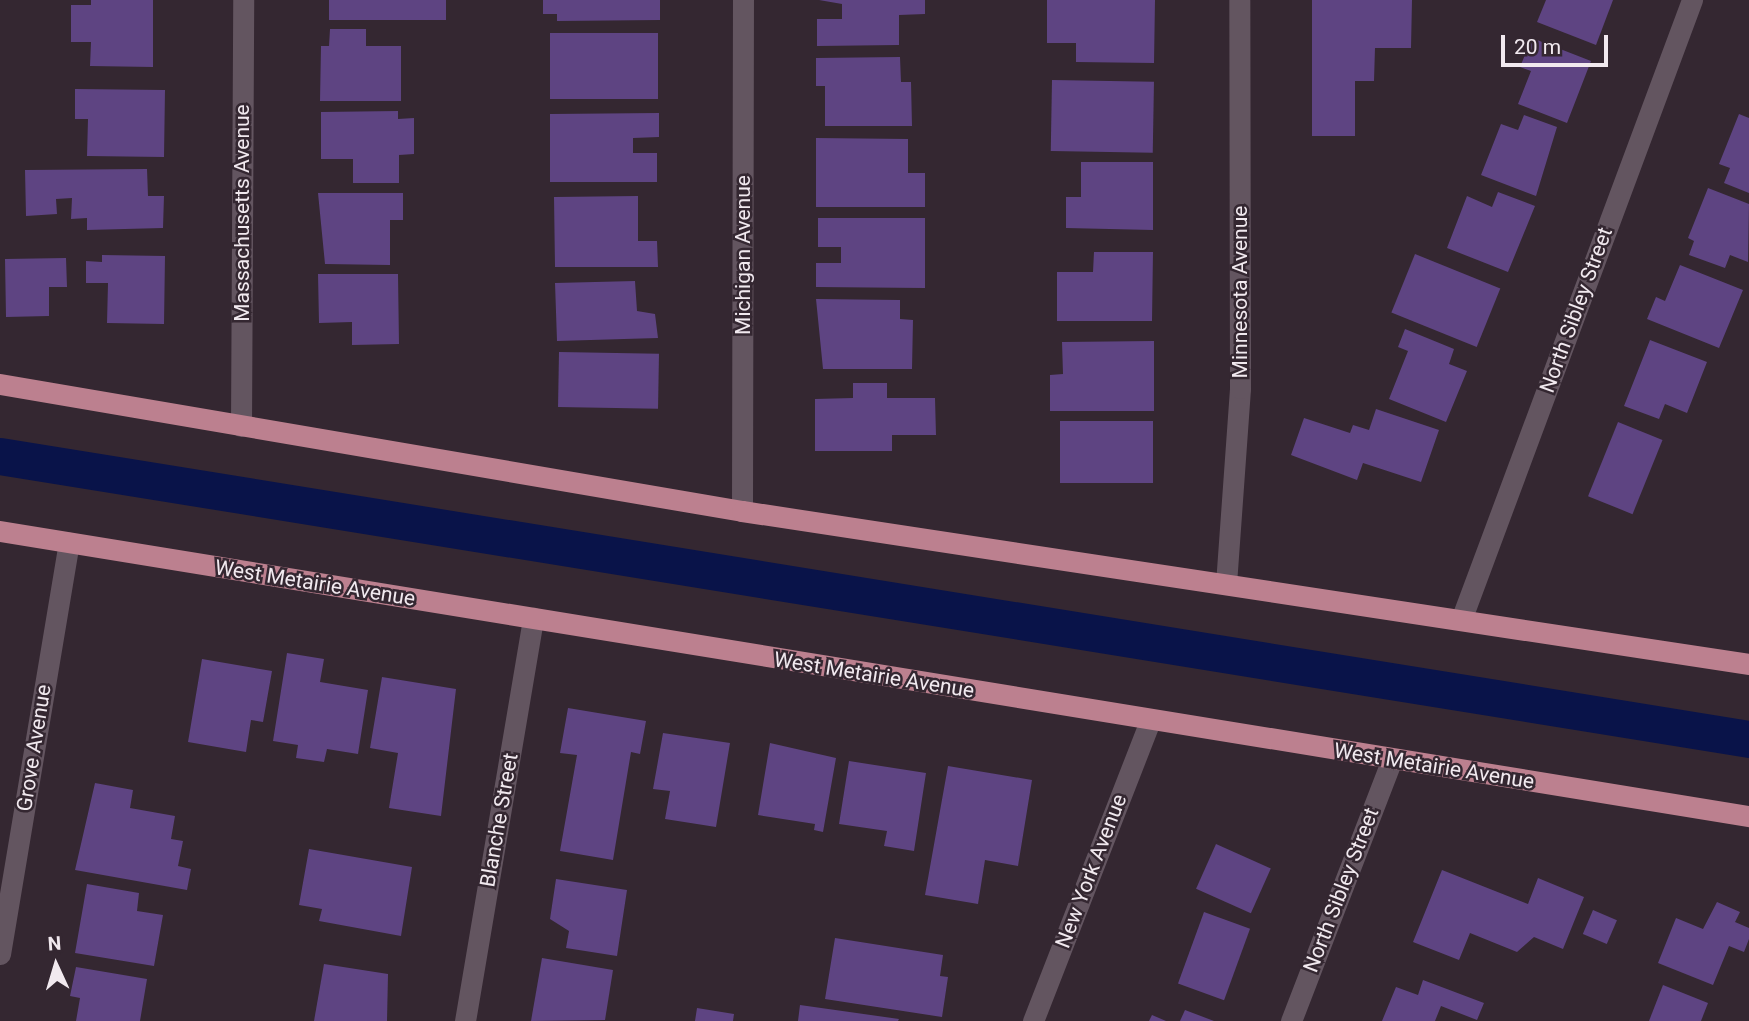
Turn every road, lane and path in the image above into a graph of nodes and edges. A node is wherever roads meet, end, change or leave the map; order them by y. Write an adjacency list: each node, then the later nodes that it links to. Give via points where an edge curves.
1 (243, 0): 6 (street, Massachusetts Avenue)
2 (743, 0): 7 (street, Michigan Avenue)
3 (1239, 0): 10 (street, Minnesota Avenue, via 1240,388)
4 (1692, 0): 12 (street, North Sibley Street)
5 (0, 384): 6 (main road)
6 (241, 426): 7 (main road)
7 (742, 511): 10 (main road)
8 (0, 531): 9 (main road, West Metairie Avenue)
9 (69, 542): 11 (main road, West Metairie Avenue); 17 (street, Grove Avenue)
10 (1226, 584): 12 (main road)
11 (533, 618): 14 (main road, West Metairie Avenue); 18 (street, Blanche Street)
12 (1461, 620): 13 (main road)
13 (1749, 664)
14 (1150, 721): 15 (main road, West Metairie Avenue); 19 (street, New York Avenue)
15 (1391, 759): 16 (main road, West Metairie Avenue); 20 (street, North Sibley Street)
16 (1749, 816)
17 (0, 954)
18 (465, 1021)
19 (1034, 1021)
20 (1291, 1021)

